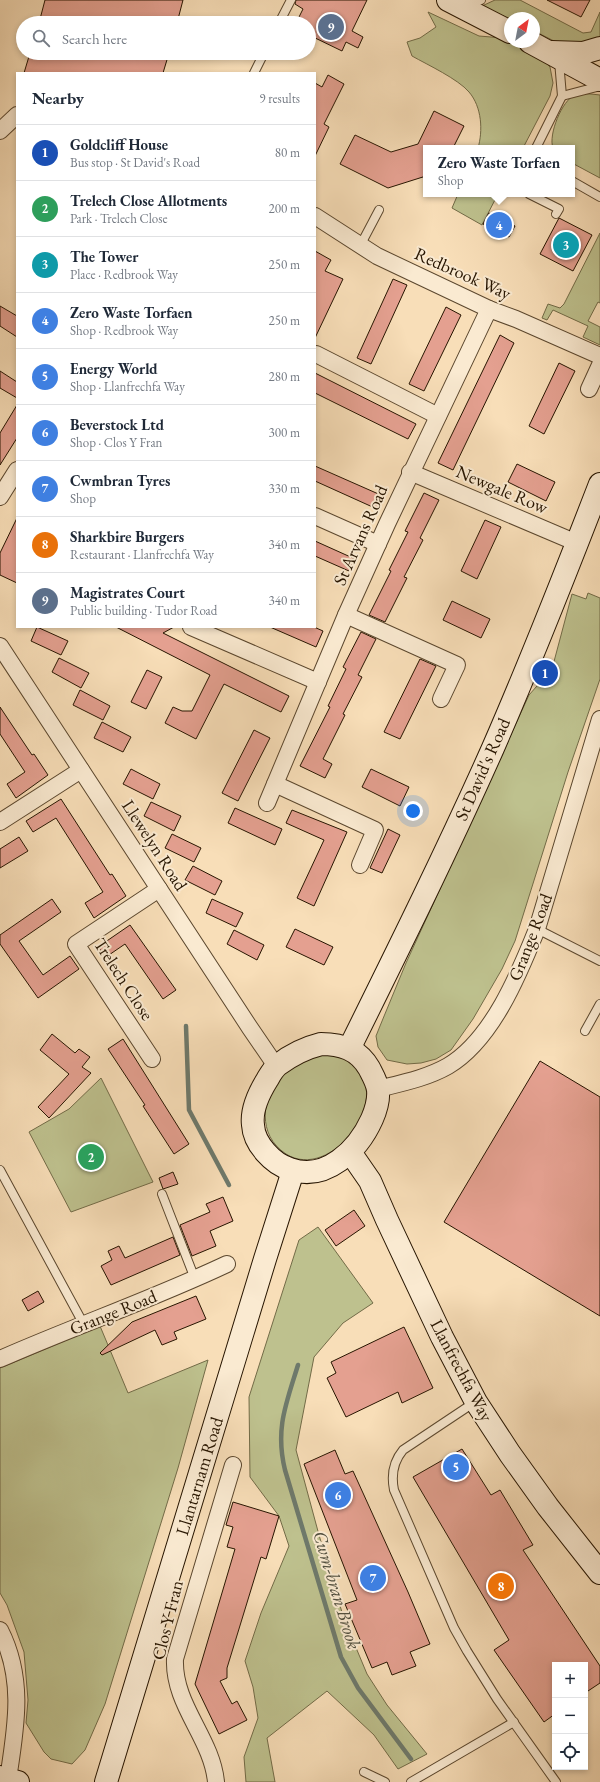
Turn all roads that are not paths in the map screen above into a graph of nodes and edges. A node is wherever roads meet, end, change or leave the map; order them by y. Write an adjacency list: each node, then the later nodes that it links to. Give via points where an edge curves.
1 (291, 0): 3 (lane)
2 (464, 3): 4 (street)
3 (283, 16)
4 (504, 28)
5 (540, 47): 7 (street)
6 (600, 48): 7 (street, via 584,53)
7 (555, 55): 10 (street); 12 (lane)
8 (260, 60): 9 (lane)
9 (254, 72)
10 (600, 80)
11 (600, 86): 12 (lane)
12 (562, 96): 15 (lane)
13 (16, 116): 14 (street)
14 (0, 131)
15 (538, 145)
16 (575, 183): 18 (lane)
17 (535, 197): 20 (lane, via 559,209)
18 (600, 197)
19 (379, 210): 22 (lane)
20 (556, 214)
21 (316, 217): 22 (street, Redbrook Way)
22 (360, 246): 23 (street, Redbrook Way)
23 (489, 310): 25 (street, Redbrook Way, via 516,319); 28 (street, St Arvans Road)
24 (316, 354): 28 (street)
25 (600, 356)
26 (600, 364): 27 (street)
27 (589, 389)
28 (438, 416): 29 (street, St Arvans Road)
29 (410, 472): 34 (street, Newgale Row); 35 (street, St Arvans Road)
30 (15, 478): 32 (street)
31 (600, 484): 34 (street, St David's Road)
32 (0, 497)
33 (316, 516): 35 (street)
34 (577, 543): 52 (street, St David's Road, via 490,755)
35 (378, 544): 36 (street, St Arvans Road)
36 (346, 614): 39 (street, St Arvans Road); 40 (street, via 457,665)
37 (192, 628): 39 (street)
38 (0, 646): 42 (street, Llewelyn Road)
39 (318, 682): 43 (street, St Arvans Road)
40 (441, 699)
41 (600, 719): 48 (street, Grange Road)
42 (81, 770): 45 (street); 47 (street, Llewelyn Road)
43 (275, 784): 44 (street, St Arvans Road); 46 (street, via 375,830)
44 (267, 803)
45 (0, 822)
46 (360, 865)
47 (159, 889): 53 (street, Trelech Close, via 76,944); 54 (street, Llewelyn Road)
48 (537, 929): 49 (lane); 55 (street, Grange Road, via 504,1000 470,1049 447,1066 407,1082)
49 (600, 961)
50 (600, 1004): 51 (lane)
51 (584, 1031)
52 (350, 1047): 54 (street, via 321,1044 304,1048); 55 (street, via 365,1061)
53 (152, 1059)
54 (276, 1066): 58 (street, via 261,1089 254,1107 252,1126 270,1158)
55 (378, 1089): 56 (street, via 375,1112 359,1143)
56 (350, 1152): 58 (street, via 322,1170 307,1173); 64 (street, Llanfrechfa Way, via 370,1181 439,1330)
57 (0, 1170): 62 (lane)
58 (293, 1171): 72 (street, Llantarnam Road)
59 (162, 1194): 61 (lane)
60 (227, 1264): 61 (street, Grange Road)
61 (196, 1279): 62 (street, Grange Road)
62 (83, 1323): 63 (street, Grange Road)
63 (0, 1360)
64 (476, 1402): 66 (street, Llanfrechfa Way, via 514,1460); 68 (lane, via 404,1450 393,1467 392,1482 397,1499 454,1628 485,1681)
65 (232, 1465): 73 (street, Clos Y Fran, via 175,1659 178,1688 211,1760)
66 (600, 1574)
67 (0, 1630): 70 (street, via 10,1652 16,1679 16,1718)
68 (514, 1722): 75 (lane); 76 (lane)
69 (364, 1772): 74 (lane)
70 (9, 1780)
71 (91, 1782): 72 (street)
72 (105, 1782)
73 (216, 1782)
74 (385, 1782)
75 (411, 1782)
76 (556, 1782)

